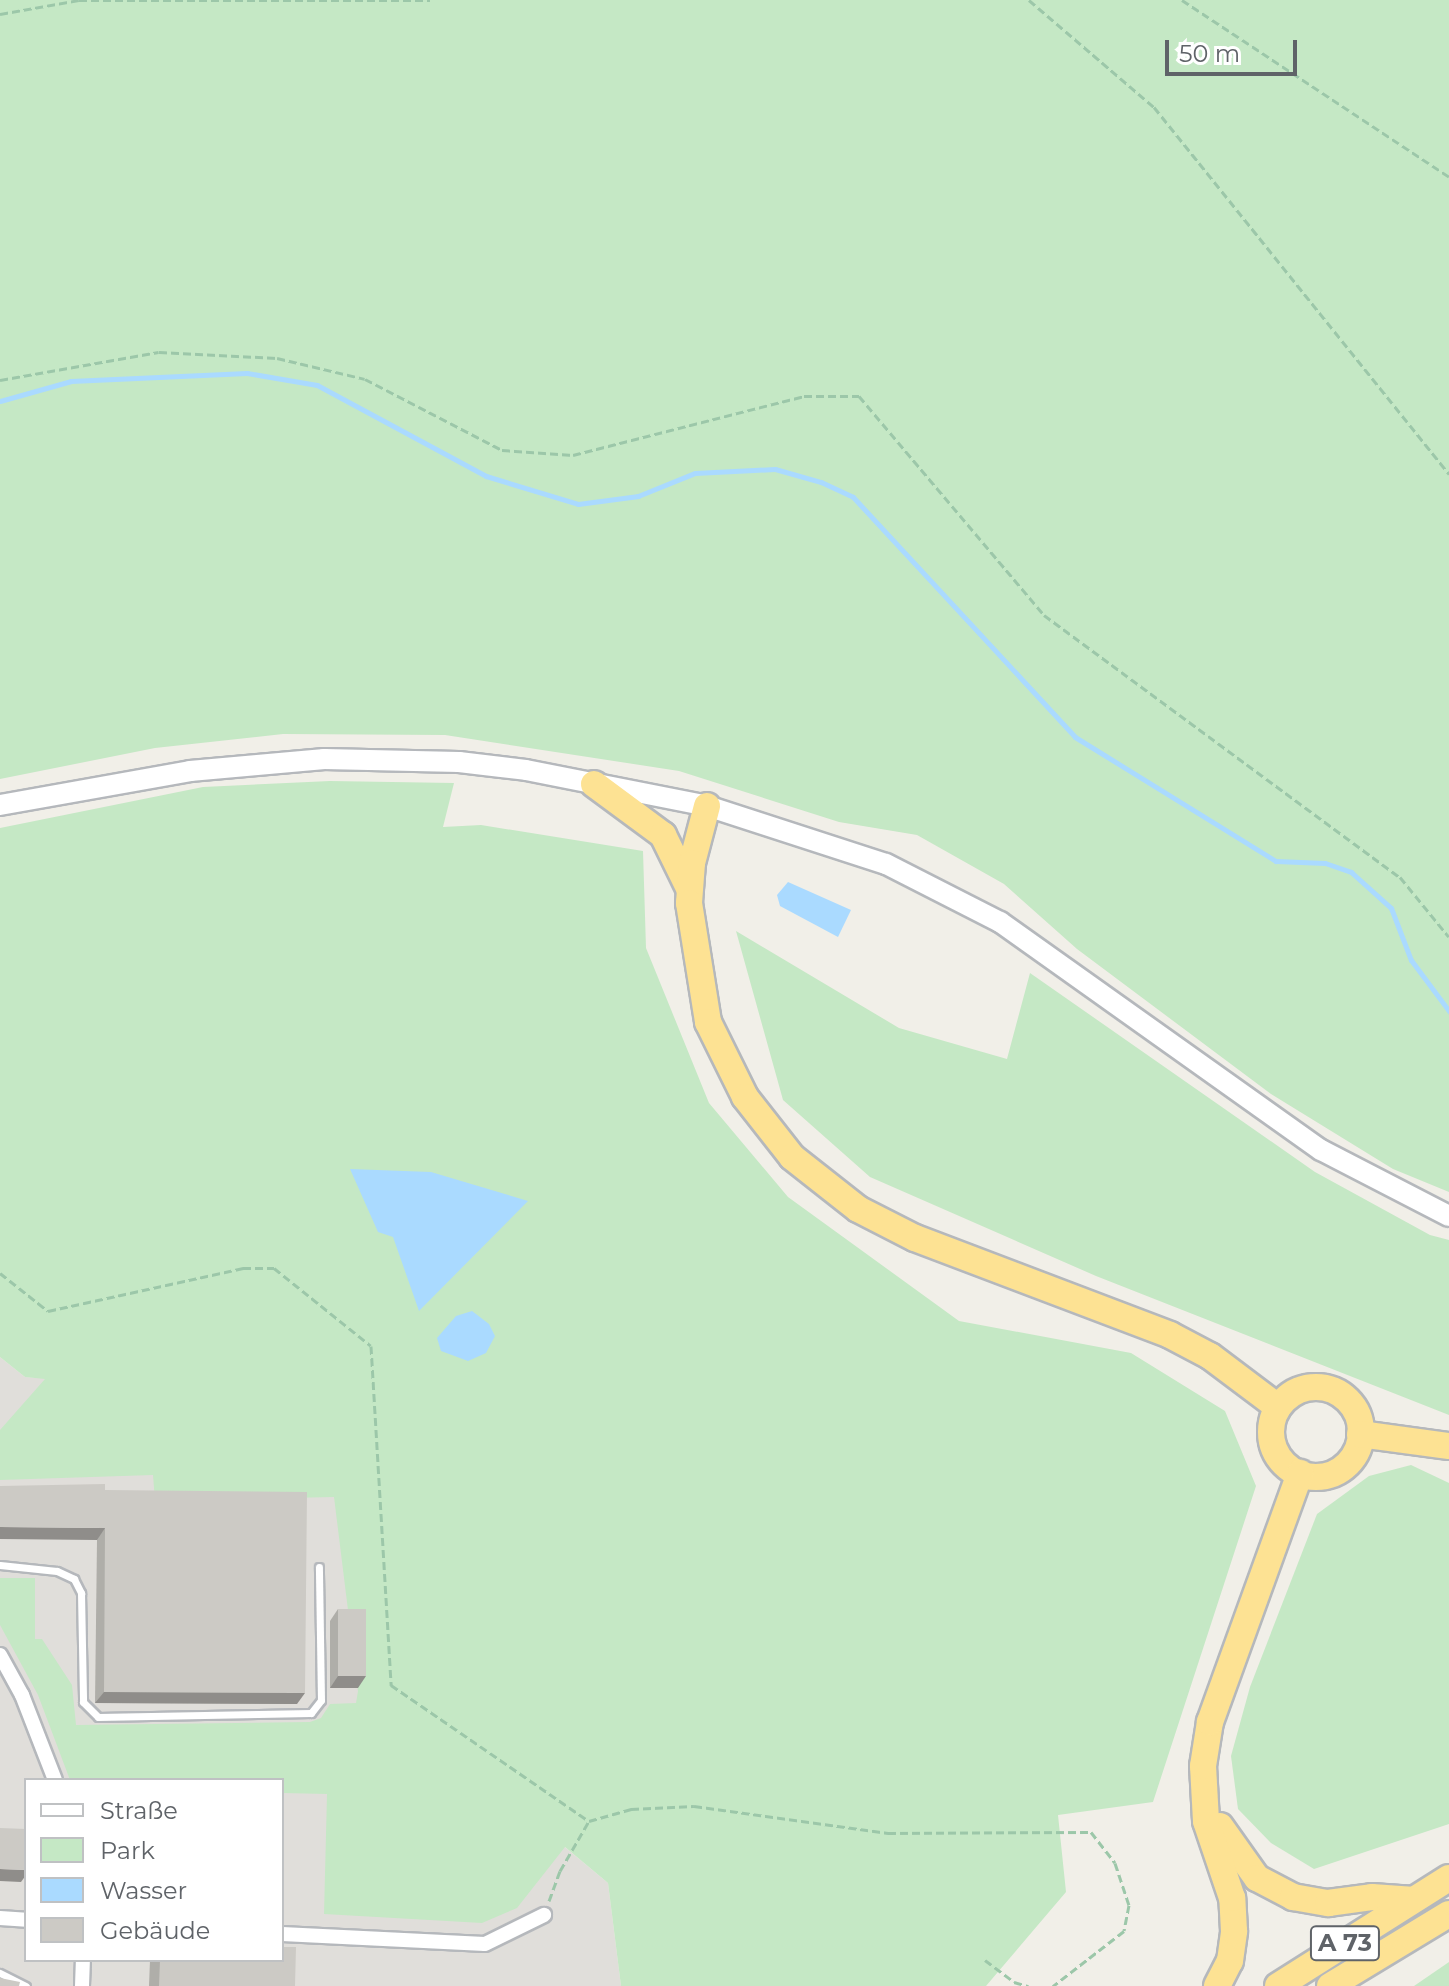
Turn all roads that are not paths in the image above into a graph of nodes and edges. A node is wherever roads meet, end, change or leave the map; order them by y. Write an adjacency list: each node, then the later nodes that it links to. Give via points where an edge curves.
1 (594, 784): 2 (main road, via 459,762 324,759 190,771); 3 (main road); 4 (highway, via 663,835)
2 (0, 805)
3 (707, 806): 4 (highway); 5 (main road, via 886,864 1000,922 1321,1150)
4 (690, 891): 6 (highway, via 695,961 708,1022 727,1066 766,1127 817,1180 915,1238 1170,1335 1210,1356)
5 (1449, 1216)
6 (1278, 1407): 7 (highway, via 1297,1390 1318,1386 1338,1391 1353,1404); 9 (highway, via 1271,1424 1273,1446 1286,1466)
7 (1360, 1434): 8 (highway); 9 (highway, via 1359,1449 1345,1467 1316,1477)
8 (1449, 1446)
9 (1300, 1473): 14 (highway, via 1210,1722 1203,1766)
10 (0, 1565): 11 (lane, via 57,1571 74,1579 81,1593 83,1702 98,1717 311,1713 321,1700)
11 (319, 1567)
12 (0, 1655): 13 (street)
13 (54, 1778)
14 (1205, 1796): 16 (highway, via 1236,1855 1257,1878 1293,1897 1328,1903 1372,1897); 26 (highway, via 1206,1821 1232,1898 1230,1961)
15 (1449, 1878): 16 (highway, A 73)
16 (1411, 1900): 27 (highway, A 73)
17 (1449, 1914): 28 (highway, A 73)
18 (544, 1915): 21 (street, via 485,1944)
19 (0, 1918): 20 (street)
20 (24, 1920)
21 (284, 1934)
22 (83, 1962): 25 (street)
23 (0, 1973): 24 (lane)
24 (26, 1986)
25 (82, 1986)
26 (1217, 1986)
27 (1278, 1986)
28 (1330, 1986)

